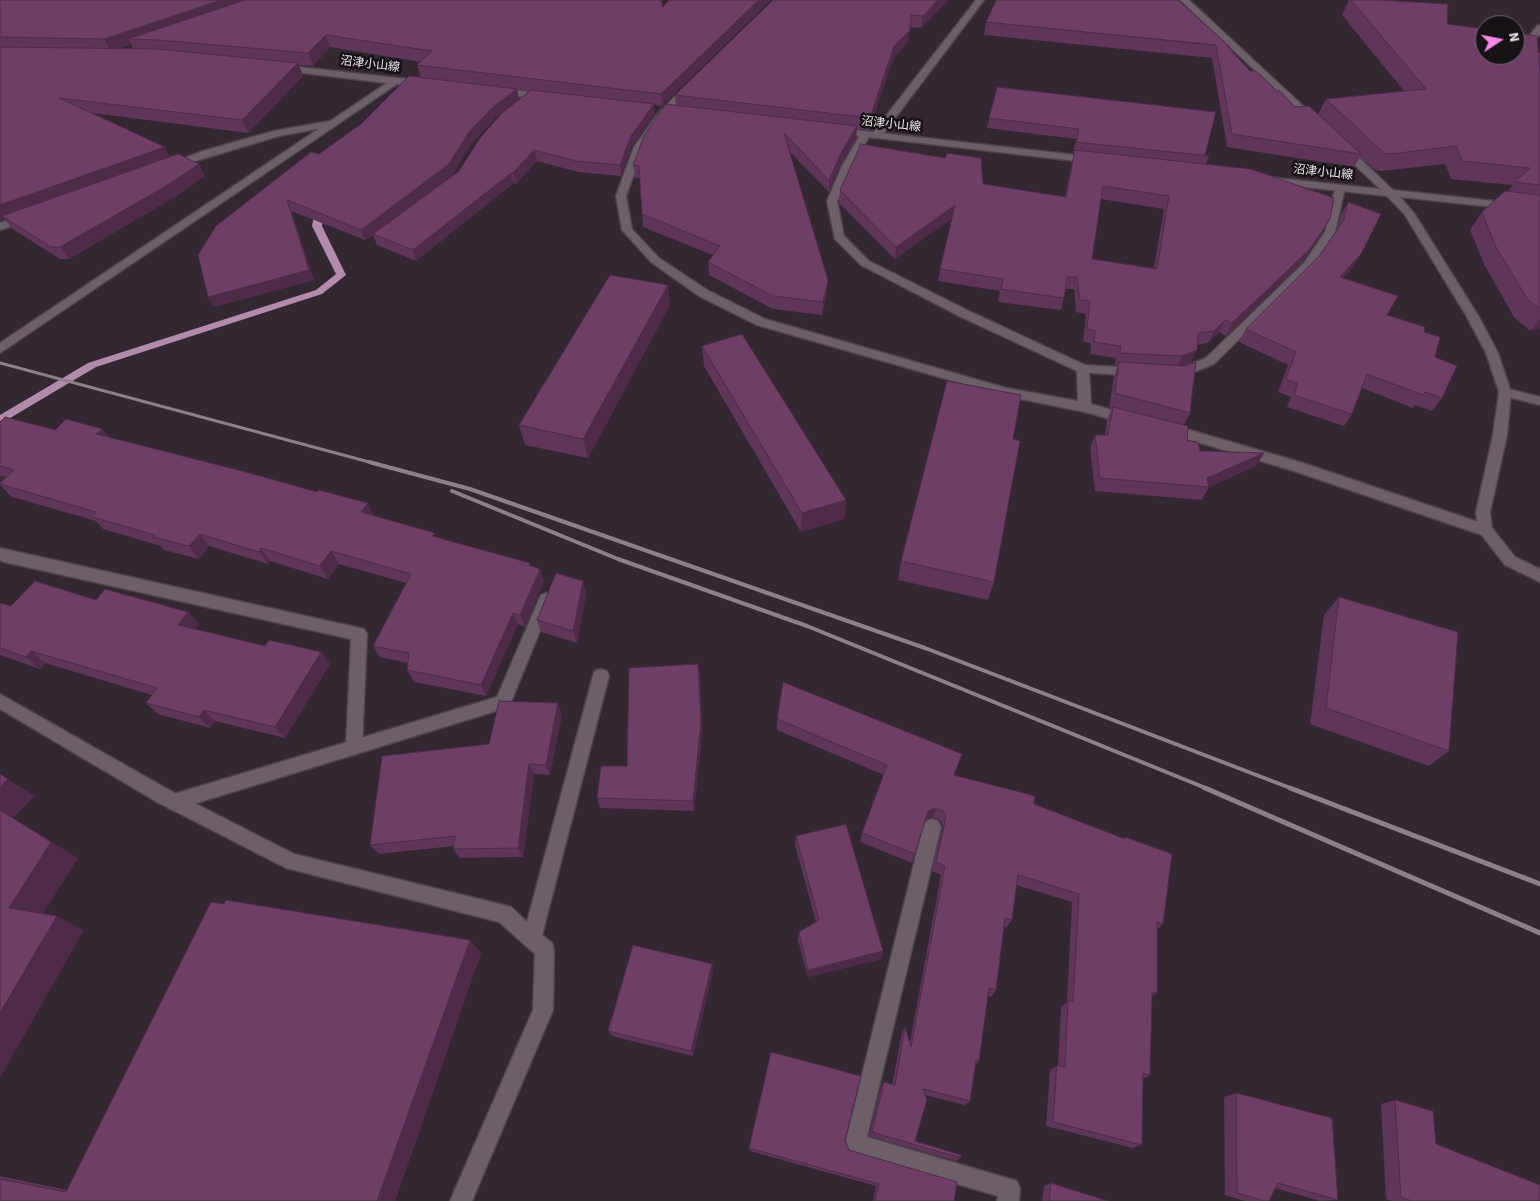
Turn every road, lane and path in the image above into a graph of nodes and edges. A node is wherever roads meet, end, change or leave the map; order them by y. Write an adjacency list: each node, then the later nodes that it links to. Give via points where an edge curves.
1 (980, 0): 16 (street)
2 (1184, 0): 14 (street)
3 (1540, 28): 4 (street, via 1531,39)
4 (1533, 59)
5 (270, 67): 7 (street, 沼津小山線)
6 (698, 79): 32 (street, via 664,112 639,147 621,196 627,230 655,260 703,293 761,322 1006,392)
7 (395, 81): 8 (street, 沼津小山線); 13 (street)
8 (435, 85)
9 (484, 90): 10 (street)
10 (532, 95): 11 (street); 12 (street)
11 (561, 98)
12 (517, 107)
13 (330, 124): 19 (street, via 278,133 207,152); 26 (street)
14 (1319, 126)
15 (827, 130): 16 (street, 沼津小山線)
16 (870, 135): 18 (street, 沼津小山線); 27 (street, via 847,166 832,201 839,237 865,263)
17 (1334, 139): 22 (street)
18 (1103, 161)
19 (160, 170)
20 (1261, 179): 21 (street, 沼津小山線)
21 (1340, 188): 22 (street, 沼津小山線); 29 (street, via 1330,232 1308,265 1210,361 1178,374)
22 (1390, 192): 23 (street, 沼津小山線); 30 (street, via 1409,213 1473,317 1492,353)
23 (1540, 209)
24 (38, 214): 25 (street)
25 (0, 227)
26 (0, 349)
27 (1083, 369): 28 (street); 32 (street)
28 (1150, 373)
29 (1168, 374)
30 (1506, 392): 31 (street); 35 (street, via 1483,512)
31 (1540, 401)
32 (1085, 407): 33 (street)
33 (1140, 422)
34 (1159, 427): 35 (street, via 1298,467)
35 (1485, 530): 37 (street, via 1510,561)
36 (0, 554): 41 (street, via 359,634)
37 (1540, 576)
38 (551, 586): 41 (street, via 503,702)
39 (601, 676): 44 (street)
40 (0, 701): 42 (street)
41 (354, 747): 42 (street)
42 (174, 802): 44 (street, via 292,862 504,914)
43 (932, 827): 46 (street, via 855,1144 1009,1189)
44 (532, 938): 45 (street, via 545,950 543,1010)
45 (461, 1201)
46 (1008, 1201)

